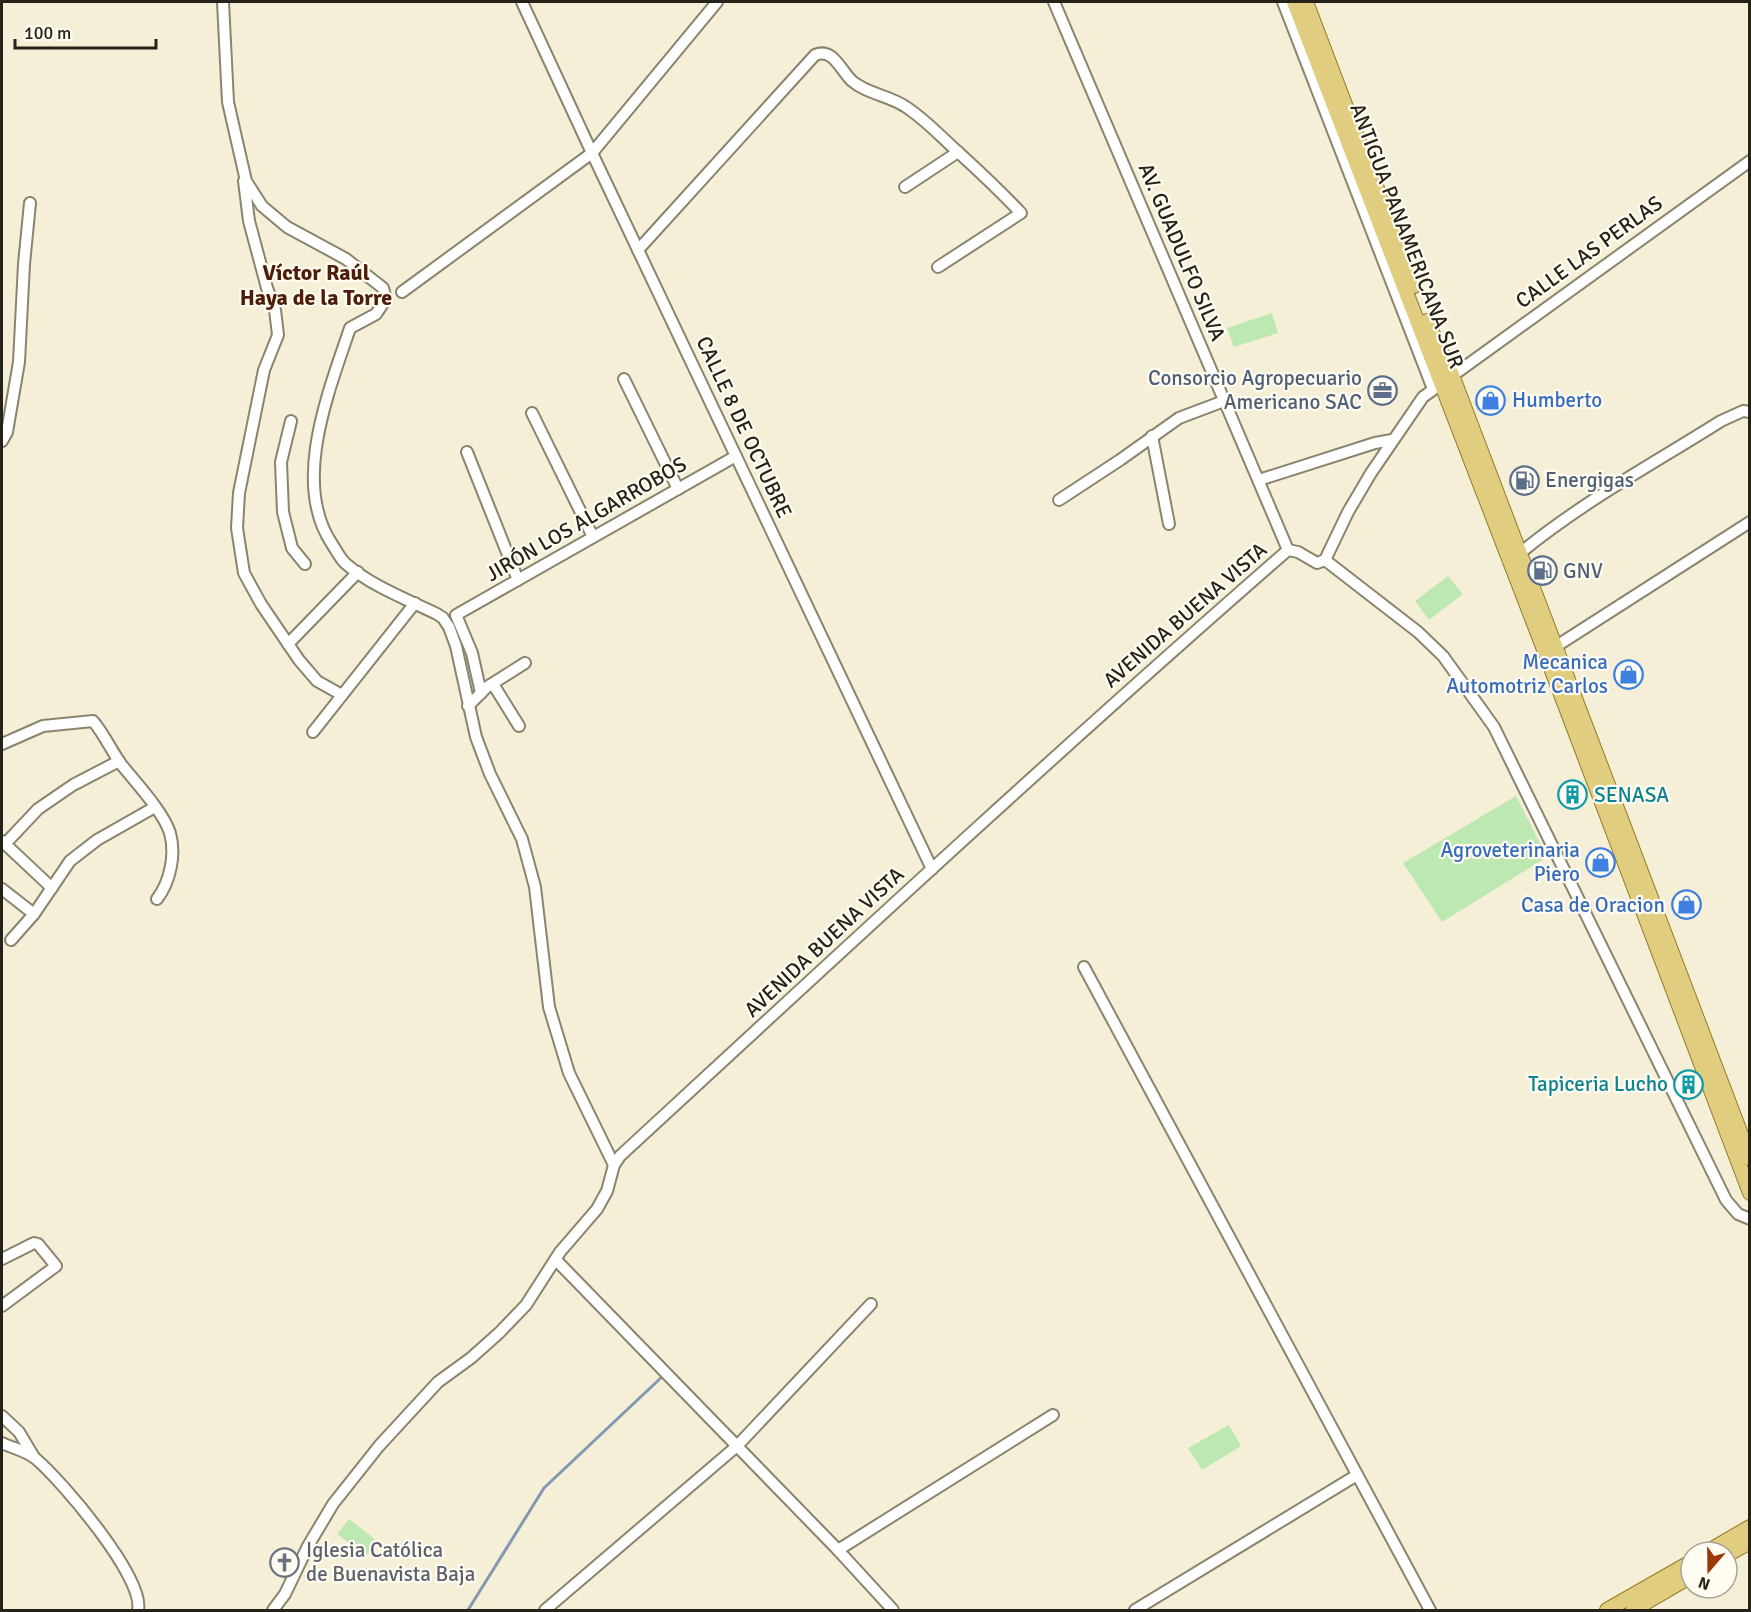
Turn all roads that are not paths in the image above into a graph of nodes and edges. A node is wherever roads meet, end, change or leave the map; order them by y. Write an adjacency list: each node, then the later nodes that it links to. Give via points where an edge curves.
1 (222, 2): 11 (street, via 228,102)
2 (522, 2): 9 (street, CALLE 8 DE OCTUBRE)
3 (717, 2): 9 (street)
4 (1053, 2): 20 (street, AV. GUADULFO SILVA)
5 (1283, 2): 19 (street)
6 (1294, 2): 12 (main road, ANTIGUA PANAMERICANA SUR)
7 (1306, 2): 12 (main road, ANTIGUA PANAMERICANA SUR)
8 (958, 152): 13 (street); 15 (street, via 904,105 853,82 827,54 815,54); 16 (street, via 1021,213)
9 (592, 153): 15 (street, CALLE 8 DE OCTUBRE); 17 (street)
10 (1749, 161): 19 (street, CALLE LAS PERLAS)
11 (243, 169): 39 (street, via 262,206 287,227 346,259 382,288 386,299 376,314 350,328 318,434 314,464 318,518 344,562); 42 (street, via 249,220 275,310 278,335 264,370 253,420 239,493 237,528 244,573)
12 (1364, 169): 19 (main road, ANTIGUA PANAMERICANA SUR)
13 (905, 187)
14 (30, 203): 26 (street, via 19,362)
15 (638, 249): 28 (street, CALLE 8 DE OCTUBRE)
16 (938, 267)
17 (402, 292)
18 (624, 379): 30 (street)
19 (1442, 382): 25 (street, via 1424,397); 36 (main road, ANTIGUA PANAMERICANA SUR); 55 (main road, ANTIGUA PANAMERICANA SUR)
20 (1224, 401): 24 (street, via 1179,418); 29 (street, AV. GUADULFO SILVA)
21 (1749, 412): 36 (street, via 1721,421 1593,499)
22 (532, 413): 34 (street)
23 (291, 422): 38 (street, via 281,462 283,512 292,548)
24 (1152, 436): 31 (street); 33 (street)
25 (1392, 440): 29 (street); 37 (street, via 1348,512)
26 (2, 441)
27 (467, 452): 40 (street)
28 (736, 456): 30 (street, JIRÓN LOS ALGARROBOS); 56 (street, CALLE 8 DE OCTUBRE)
29 (1258, 480): 35 (street, AV. GUADULFO SILVA)
30 (678, 489): 34 (street, JIRÓN LOS ALGARROBOS)
31 (1059, 500)
32 (1749, 522): 43 (street)
33 (1169, 524)
34 (593, 537): 40 (street, JIRÓN LOS ALGARROBOS)
35 (1288, 550): 37 (street, AVENIDA BUENA VISTA, via 1317,563); 56 (street, AVENIDA BUENA VISTA)
36 (1519, 554): 43 (main road, ANTIGUA PANAMERICANA SUR)
37 (1325, 560): 66 (street, via 1419,632 1443,656 1494,727 1726,1200 1738,1214)
38 (305, 564)
39 (358, 572): 41 (street); 42 (street)
40 (518, 580): 46 (street, JIRÓN LOS ALGARROBOS, via 456,615 472,653)
41 (415, 603): 47 (street); 48 (street, via 443,618 449,627 463,672)
42 (288, 644): 47 (street, via 317,681)
43 (1555, 647): 55 (main road, ANTIGUA PANAMERICANA SUR)
44 (525, 663): 45 (street)
45 (493, 684): 46 (street); 49 (street)
46 (481, 693): 48 (street)
47 (342, 696): 50 (street)
48 (468, 706): 64 (street, via 490,774 522,839 535,887 549,1007 569,1073)
49 (519, 726)
50 (313, 732)
51 (2, 744): 52 (street, via 43,726 90,720 96,723)
52 (119, 761): 53 (street); 54 (street, via 38,809)
53 (155, 807): 57 (street, via 97,840 70,861); 59 (street, via 170,833 172,860 166,887)
54 (3, 842): 57 (street)
55 (1627, 853): 63 (main road, ANTIGUA PANAMERICANA SUR); 65 (main road, ANTIGUA PANAMERICANA SUR)
56 (932, 869): 64 (street, AVENIDA BUENA VISTA)
57 (52, 888): 60 (street)
58 (2, 889): 60 (street)
59 (157, 900)
60 (34, 914): 61 (street)
61 (11, 940)
62 (1084, 967): 76 (street)
63 (1749, 1158)
64 (614, 1165): 68 (street, AVENIDA BUENA VISTA, via 597,1209)
65 (1749, 1193)
66 (1749, 1219)
67 (2, 1259): 70 (street, via 34,1243 56,1267)
68 (556, 1260): 74 (street); 83 (street, AVENIDA BUENA VISTA, via 519,1312 471,1358 438,1382 379,1446 333,1504)
69 (871, 1304): 74 (street)
70 (2, 1306)
71 (1053, 1415): 79 (street)
72 (2, 1416): 75 (street, via 19,1432)
73 (2, 1443): 75 (street)
74 (737, 1446): 79 (street); 84 (street)
75 (34, 1457): 82 (street, via 73,1496 110,1545 135,1590)
76 (1357, 1475): 86 (street); 87 (street)
77 (1749, 1527): 78 (main road)
78 (1727, 1540)
79 (838, 1550): 85 (street)
80 (1679, 1569): 88 (main road)
81 (1679, 1583): 89 (main road)
82 (138, 1611)
83 (273, 1611)
84 (545, 1611)
85 (893, 1611)
86 (1135, 1611)
87 (1430, 1611)
88 (1607, 1611)
89 (1633, 1611)

